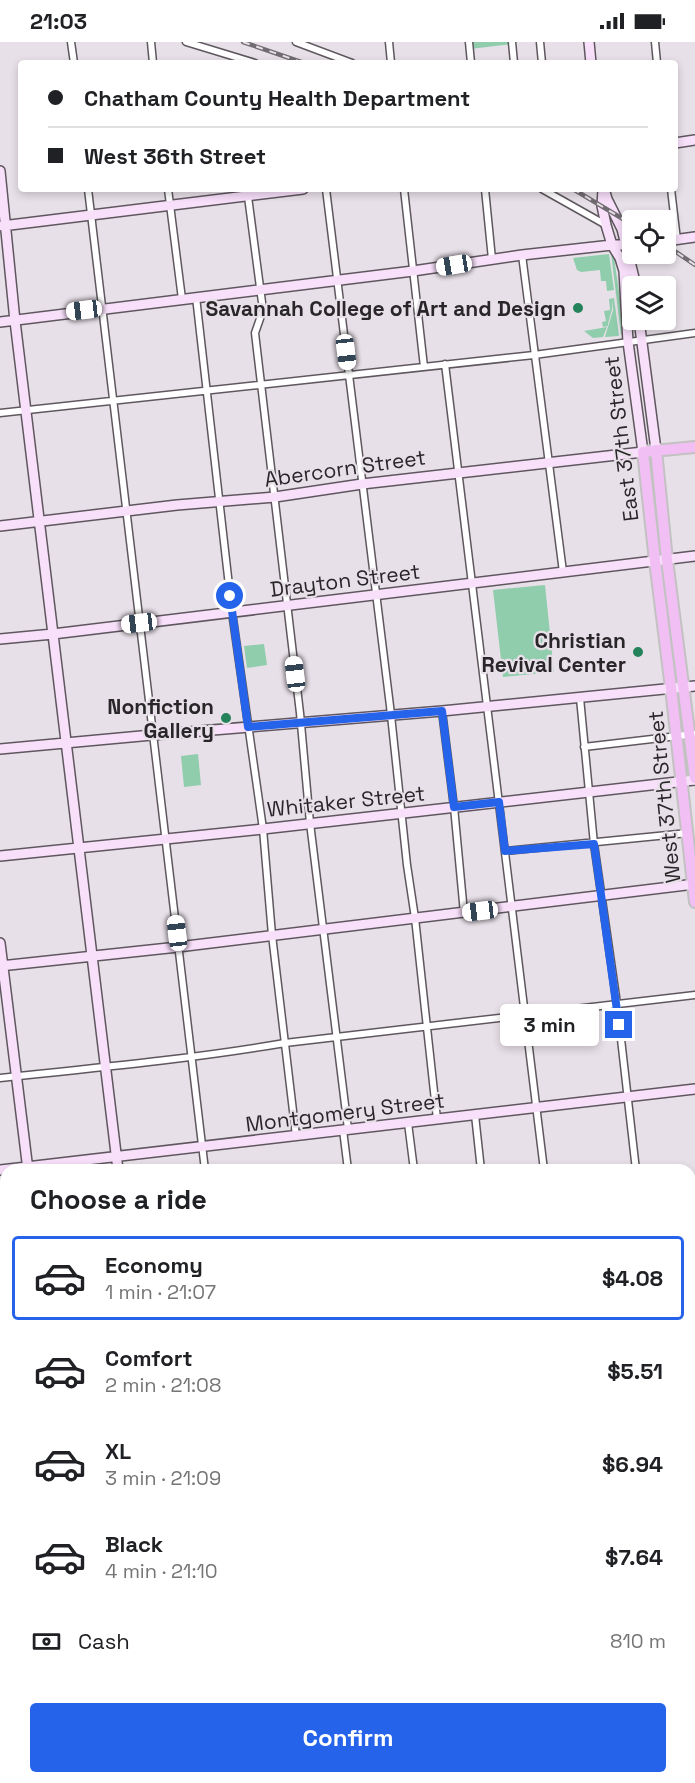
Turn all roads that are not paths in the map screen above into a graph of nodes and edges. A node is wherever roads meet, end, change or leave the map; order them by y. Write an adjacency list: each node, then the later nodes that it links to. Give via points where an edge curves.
1 (71, 42): 13 (street)
2 (151, 42): 14 (street)
3 (186, 42): 12 (street)
4 (296, 42): 11 (street)
5 (389, 42): 18 (street)
6 (469, 42): 19 (street)
7 (512, 42): 20 (street)
8 (540, 42): 21 (street)
9 (589, 42): 22 (main road)
10 (655, 42): 23 (street)
11 (308, 44): 17 (street)
12 (232, 55): 15 (street); 16 (street)
13 (74, 60)
14 (153, 60)
15 (232, 60)
16 (246, 60)
17 (345, 60)
18 (391, 60)
19 (471, 60)
20 (514, 60)
21 (542, 60)
22 (591, 60)
23 (657, 60)
24 (695, 140): 25 (main road)
25 (678, 142)
26 (0, 171): 40 (main road)
27 (88, 192): 38 (street)
28 (168, 192): 37 (street)
29 (326, 192): 49 (street)
30 (404, 192): 48 (street)
31 (485, 192): 47 (street)
32 (547, 192): 39 (street)
33 (604, 192): 39 (main road, East 37th Street)
34 (605, 192): 41 (main road, East 37th Street)
35 (671, 192): 43 (street)
36 (248, 193): 37 (main road); 50 (street)
37 (170, 206): 38 (main road); 52 (street)
38 (91, 216): 40 (main road); 53 (street)
39 (606, 225): 44 (main road, East 37th Street)
40 (3, 226): 54 (main road)
41 (622, 229)
42 (695, 237): 43 (main road)
43 (677, 240)
44 (612, 245): 45 (main road); 46 (main road); 59 (main road, East 37th Street, via 624,271)
45 (622, 245)
46 (522, 255): 47 (main road); 60 (street)
47 (492, 259): 48 (main road)
48 (413, 271): 49 (main road); 62 (street)
49 (337, 280): 50 (main road); 63 (street)
50 (260, 289): 51 (main road); 64 (street, via 263,310 255,333)
51 (196, 297): 52 (main road); 65 (street)
52 (182, 299): 53 (main road)
53 (103, 308): 54 (main road); 66 (street)
54 (15, 321): 55 (main road); 67 (main road)
55 (0, 322)
56 (640, 330): 58 (main road, East 37th Street)
57 (695, 333): 58 (street)
58 (642, 340): 59 (street); 70 (main road, East 37th Street)
59 (628, 342): 60 (street); 71 (main road, East 37th Street)
60 (534, 355): 61 (street); 72 (street)
61 (445, 364): 62 (street); 73 (street)
62 (424, 367): 63 (street)
63 (349, 375): 64 (street); 74 (street)
64 (261, 385): 65 (street); 75 (street)
65 (207, 391): 66 (street); 76 (street)
66 (114, 401): 67 (street); 77 (street)
67 (27, 410): 68 (street); 78 (main road)
68 (0, 413)
69 (695, 447): 70 (main road, Abercorn Street)
70 (656, 450): 71 (main road, Abercorn Street); 81 (main road, East 37th Street)
71 (643, 452): 72 (main road, Abercorn Street); 82 (main road, East 37th Street)
72 (548, 463): 73 (main road, Abercorn Street); 83 (street)
73 (459, 473): 74 (main road, Abercorn Street); 84 (street)
74 (362, 484): 75 (main road, Abercorn Street); 85 (street)
75 (275, 497): 76 (main road, Abercorn Street); 86 (street)
76 (221, 503): 77 (main road, Abercorn Street); 87 (street)
77 (127, 511): 78 (main road, Abercorn Street); 88 (street)
78 (40, 521): 79 (main road, Abercorn Street); 89 (main road)
79 (0, 526)
80 (695, 556): 81 (main road, Drayton Street)
81 (667, 560): 82 (main road, Drayton Street); 91 (main road, East 37th Street)
82 (654, 561): 83 (main road, Drayton Street); 92 (main road, East 37th Street)
83 (563, 572): 84 (main road, Drayton Street)
84 (472, 583): 85 (main road, Drayton Street); 94 (street)
85 (376, 594): 86 (main road, Drayton Street); 96 (street)
86 (287, 605): 87 (main road, Drayton Street); 97 (street)
87 (232, 612): 88 (main road, Drayton Street); 98 (street)
88 (139, 623): 89 (main road, Drayton Street); 99 (street)
89 (53, 634): 90 (main road, Drayton Street); 102 (main road)
90 (0, 639)
91 (689, 686): 92 (main road); 100 (main road, West 37th Street)
92 (671, 688): 93 (main road); 101 (main road, West 37th Street)
93 (580, 698): 94 (main road); 103 (street)
94 (487, 706): 95 (main road); 108 (street)
95 (442, 711): 96 (main road); 109 (street)
96 (391, 716): 97 (main road); 110 (street)
97 (301, 723): 98 (main road); 111 (street)
98 (248, 727): 99 (main road); 112 (street)
99 (152, 735): 102 (main road); 114 (street)
100 (692, 735): 101 (street); 105 (main road, West 37th Street)
101 (676, 737): 103 (street); 106 (main road, West 37th Street)
102 (67, 743): 104 (main road); 116 (main road)
103 (584, 747): 107 (street)
104 (0, 749)
105 (695, 779): 106 (main road, Whitaker Street)
106 (681, 782): 107 (main road, Whitaker Street); 113 (main road, West 37th Street)
107 (589, 792): 108 (main road, Whitaker Street); 115 (street)
108 (499, 802): 109 (main road, Whitaker Street); 117 (street)
109 (454, 807): 110 (main road, Whitaker Street); 123 (street)
110 (401, 813): 111 (main road, Whitaker Street); 124 (street)
111 (310, 823): 112 (main road, Whitaker Street); 125 (street)
112 (263, 829): 114 (main road, Whitaker Street); 126 (street)
113 (688, 834): 115 (street); 119 (main road, West 37th Street)
114 (165, 838): 116 (main road, Whitaker Street); 128 (street)
115 (594, 844): 117 (street); 120 (street)
116 (78, 847): 118 (main road, Whitaker Street); 129 (main road)
117 (505, 851): 122 (street)
118 (0, 856)
119 (694, 884): 120 (main road); 121 (main road, West 37th Street)
120 (601, 896): 122 (main road); 132 (street)
121 (695, 902)
122 (512, 907): 123 (main road); 133 (street)
123 (464, 913): 124 (main road)
124 (415, 918): 125 (main road); 134 (street)
125 (324, 929): 126 (main road); 135 (street)
126 (272, 935): 128 (main road); 136 (street)
127 (0, 943): 130 (main road)
128 (178, 947): 129 (main road); 137 (street)
129 (93, 956): 130 (main road); 138 (main road)
130 (2, 966): 139 (main road)
131 (695, 995): 132 (street)
132 (617, 1004): 133 (street); 142 (street)
133 (524, 1015): 134 (street); 143 (street)
134 (426, 1026): 135 (street); 145 (street)
135 (338, 1036): 136 (street); 147 (street)
136 (285, 1042): 137 (street); 148 (street)
137 (191, 1056): 138 (street); 149 (street)
138 (105, 1067): 139 (street); 150 (main road)
139 (17, 1076): 140 (street); 151 (main road)
140 (0, 1078)
141 (695, 1089): 142 (main road, Montgomery Street)
142 (628, 1097): 143 (main road, Montgomery Street); 159 (street)
143 (536, 1108): 144 (main road, Montgomery Street); 158 (street)
144 (475, 1115): 145 (main road, Montgomery Street); 157 (street)
145 (437, 1119): 146 (main road, Montgomery Street)
146 (408, 1123): 147 (main road, Montgomery Street); 156 (street)
147 (346, 1130): 148 (main road, Montgomery Street); 155 (street)
148 (296, 1136): 149 (main road, Montgomery Street)
149 (202, 1146): 150 (main road, Montgomery Street); 154 (street)
150 (117, 1156): 152 (main road, Montgomery Street); 153 (main road)
151 (26, 1164)
152 (62, 1164)
153 (118, 1164)
154 (204, 1164)
155 (348, 1164)
156 (413, 1164)
157 (480, 1164)
158 (543, 1164)
159 (635, 1164)

